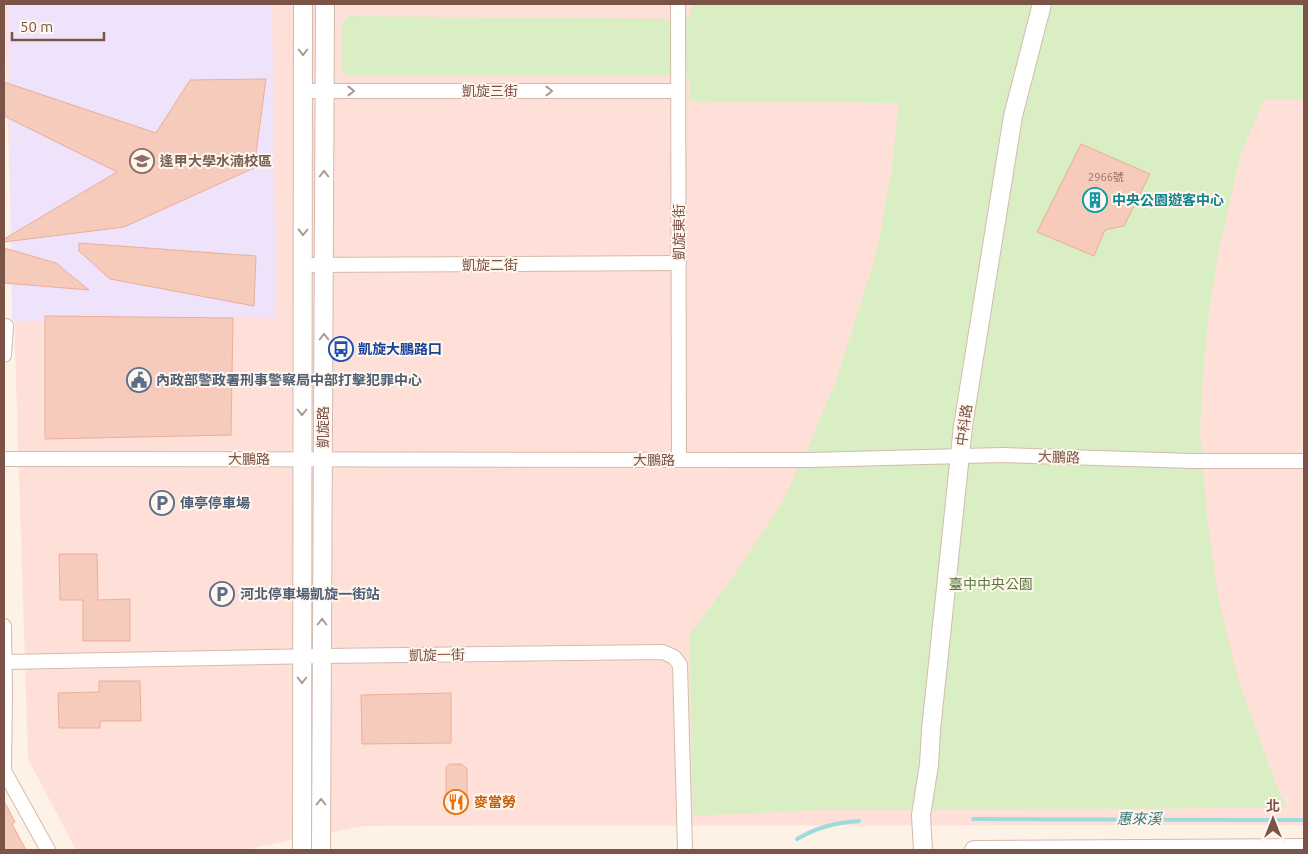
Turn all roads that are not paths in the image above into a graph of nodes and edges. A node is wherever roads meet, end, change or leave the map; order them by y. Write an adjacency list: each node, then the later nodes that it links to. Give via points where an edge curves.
1 (303, 4): 5 (street, 凱旋路, one-way to 5)
2 (325, 4): 6 (street, 凱旋路)
3 (678, 4): 7 (street, 凱旋東街)
4 (1042, 4): 13 (street, 中科路, via 1013,116)
5 (302, 91): 6 (street, 凱旋三街); 8 (street, 凱旋路, one-way to 8)
6 (325, 91): 7 (street, 凱旋三街, one-way to 7); 10 (street, 凱旋路, one-way to 6)
7 (678, 91): 9 (street, 凱旋東街)
8 (302, 264): 10 (street, 凱旋二街); 15 (street, 凱旋路, one-way to 15)
9 (678, 264): 10 (street, 凱旋二街); 17 (street, 凱旋東街)
10 (325, 265): 16 (street, 凱旋路, one-way to 10)
11 (6, 326): 12 (street)
12 (4, 354)
13 (960, 456): 17 (street, 大鵬路); 18 (street, 大鵬路); 28 (street, 中科路, via 922,815)
14 (4, 459): 15 (street, 大鵬路)
15 (302, 459): 16 (street, 大鵬路); 20 (street, 凱旋路)
16 (323, 459): 17 (street, 大鵬路); 21 (street, 凱旋路, one-way to 16)
17 (679, 460)
18 (1304, 461)
19 (4, 626): 22 (street)
20 (302, 656): 21 (street, 凱旋一街); 22 (street, 凱旋一街); 25 (street, 凱旋路, one-way to 25)
21 (322, 656): 26 (street, 凱旋路, one-way to 21); 27 (street, 凱旋一街, via 668,654 680,665)
22 (4, 662): 24 (street, via 4,771)
23 (1304, 848): 29 (street)
24 (48, 850)
25 (302, 850)
26 (321, 850)
27 (685, 850)
28 (924, 850)
29 (974, 850)

